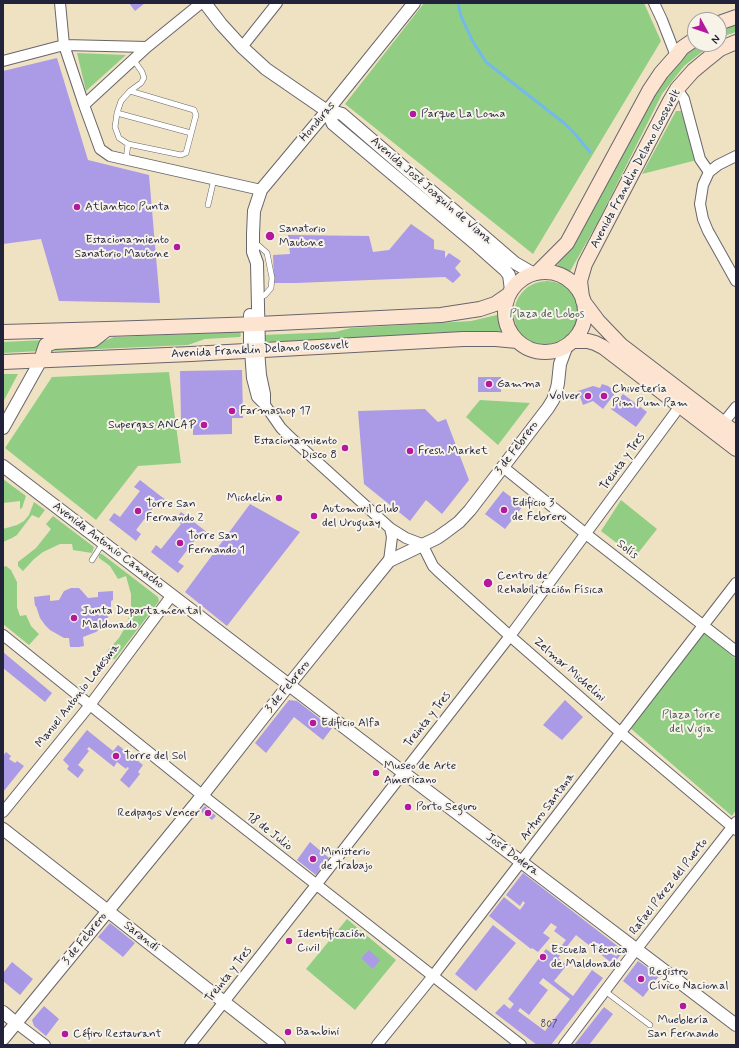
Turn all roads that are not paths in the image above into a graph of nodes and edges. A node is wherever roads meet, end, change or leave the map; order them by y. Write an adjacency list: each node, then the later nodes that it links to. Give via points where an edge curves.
1 (60, 3): 8 (street)
2 (201, 3): 10 (street)
3 (205, 3): 11 (street, Avenida José Joaquín de Viana)
4 (277, 3): 11 (street)
5 (414, 3): 18 (street, Honduras)
6 (654, 3): 12 (street)
7 (736, 42): 15 (main road, Avenida Franklin Delano Roosevelt, via 720,49)
8 (64, 45): 10 (street); 14 (street); 17 (street)
9 (687, 45): 12 (main road, Avenida Franklin Delano Roosevelt)
10 (147, 47): 13 (street)
11 (242, 47): 18 (street, Avenida José Joaquín de Viana, via 266,68)
12 (676, 56): 30 (main road, Avenida Franklin Delano Roosevelt, via 649,91 566,243)
13 (133, 60): 16 (lane, via 144,78); 17 (street)
14 (3, 61)
15 (677, 89): 24 (street, via 684,99 700,159); 33 (main road, Avenida Franklin Delano Roosevelt, via 585,264 580,281)
16 (130, 91): 19 (lane, via 121,101); 20 (lane, via 194,110 196,114)
17 (84, 105): 23 (street, via 100,149 110,156)
18 (327, 111): 26 (street, Honduras); 27 (street, Avenida José Joaquín de Viana, via 333,124)
19 (117, 113): 20 (lane); 21 (lane, via 115,127 119,138)
20 (191, 133): 21 (lane, via 186,153 181,156)
21 (128, 144): 23 (lane)
22 (736, 156): 24 (street)
23 (126, 160): 25 (street)
24 (709, 172): 31 (street, via 703,185 700,204 703,219)
25 (214, 179): 26 (street); 28 (lane)
26 (260, 190): 29 (street, Honduras, via 254,211)
27 (430, 198): 30 (street, Avenida José Joaquín de Viana, via 515,263); 32 (street, Avenida José Joaquín de Viana, via 505,270 509,275)
28 (208, 205)
29 (253, 248): 34 (street, Honduras, via 250,262); 34 (street, Honduras, via 257,263 258,298)
30 (536, 273): 32 (main road, via 527,276); 33 (main road, via 559,274 576,288)
31 (736, 281)
32 (510, 292): 34 (main road, via 495,304 441,316); 37 (main road, via 504,315 510,334)
33 (582, 299): 38 (main road, via 585,311 583,324 579,334); 45 (main road, via 598,321 621,345)
34 (254, 324): 35 (main road); 39 (street, Honduras)
35 (107, 329): 36 (main road); 40 (main road, via 93,340 48,344)
36 (3, 332)
37 (517, 341): 38 (main road, via 527,349 539,352 559,350); 39 (main road, Avenida Franklin Delano Roosevelt, via 463,339)
38 (569, 343): 42 (main road, via 588,340 596,343); 49 (street, 3 de Febrero, via 560,364 553,400)
39 (255, 350): 40 (main road, Avenida Franklin Delano Roosevelt); 50 (street, via 265,405 281,428)
40 (41, 360): 41 (main road, Avenida Franklin Delano Roosevelt); 44 (street)
41 (3, 362)
42 (680, 406): 45 (main road); 51 (street, Treinta y Tres)
43 (736, 407): 45 (street)
44 (3, 428)
45 (719, 428): 46 (main road); 47 (main road)
46 (736, 433)
47 (736, 449)
48 (3, 466): 52 (street, Avenida Antonio Camacho)
49 (503, 467): 51 (street, Solís); 53 (street, 3 de Febrero, via 459,522 437,538)
50 (390, 528): 53 (street); 55 (street, via 392,537)
51 (586, 534): 58 (street, Solís); 60 (street, Treinta y Tres)
52 (104, 542): 54 (lane); 57 (street, Avenida Antonio Camacho)
53 (422, 544): 55 (street, 3 de Febrero); 60 (street, Zelmar Michelini, via 433,566)
54 (92, 560)
55 (389, 561): 62 (street, 3 de Febrero)
56 (736, 582): 58 (street, Arturo Santana)
57 (172, 595): 62 (street, Avenida Antonio Camacho); 63 (street, Manuel Antonio Ledesma)
58 (703, 625): 61 (street, Solís); 64 (street, Arturo Santana)
59 (3, 636): 63 (street, 18 de Julio)
60 (510, 636): 64 (street, Zelmar Michelini); 65 (street, Treinta y Tres)
61 (736, 651)
62 (289, 684): 65 (street, José Dodera); 66 (street, 3 de Febrero)
63 (90, 705): 66 (street, 18 de Julio); 67 (street, Manuel Antonio Ledesma)
64 (621, 733): 68 (street, Zelmar Michelini); 70 (street, Arturo Santana)
65 (404, 773): 70 (street, José Dodera); 71 (street, Treinta y Tres)
66 (202, 795): 71 (street, 18 de Julio); 72 (street, 3 de Febrero)
67 (3, 812)
68 (735, 826): 73 (street, Rafael Pérez del Puerto)
69 (3, 829): 72 (street, Sarandí)
70 (522, 862): 73 (street, José Dodera); 74 (street, Arturo Santana)
71 (316, 885): 74 (street, 18 de Julio); 76 (street, Treinta y Tres)
72 (108, 911): 76 (street, Sarandí); 78 (street, 3 de Febrero)
73 (637, 949): 75 (street, Rafael Pérez del Puerto); 80 (street, José Dodera)
74 (433, 976): 85 (street, Arturo Santana); 86 (street, 18 de Julio)
75 (605, 992): 79 (lane); 87 (street, Rafael Pérez del Puerto)
76 (224, 1003): 83 (street, Treinta y Tres); 84 (street, Sarandí)
77 (3, 1012): 78 (street)
78 (16, 1023): 81 (street, 3 de Febrero); 82 (street)
79 (650, 1025)
80 (736, 1025)
81 (3, 1039)
82 (45, 1045)
83 (190, 1045)
84 (279, 1045)
85 (377, 1045)
86 (521, 1045)
87 (564, 1045)

